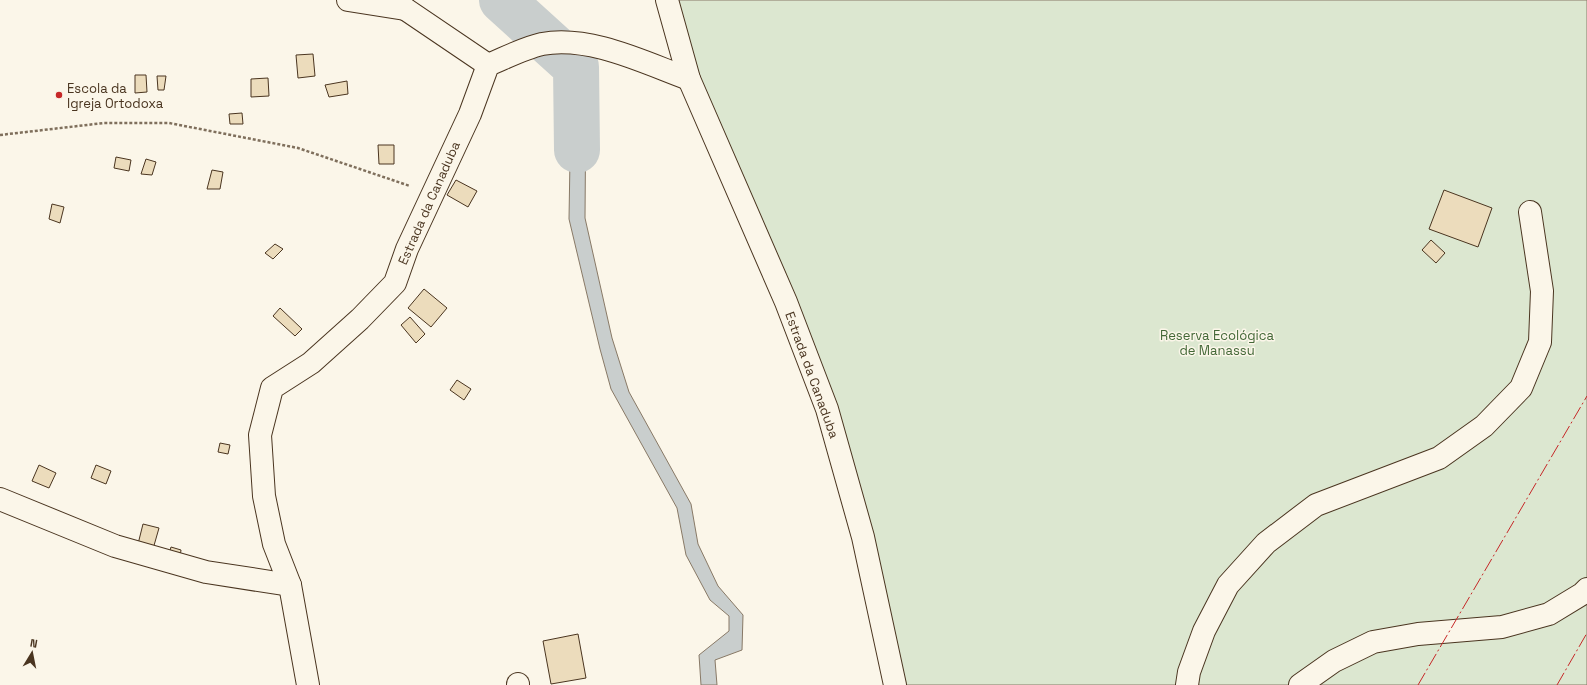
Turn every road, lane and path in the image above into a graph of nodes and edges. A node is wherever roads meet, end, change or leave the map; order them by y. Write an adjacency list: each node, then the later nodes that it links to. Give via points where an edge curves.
1 (348, 0): 3 (street)
2 (667, 0): 5 (street, Estrada da Canaduba)
3 (398, 4): 4 (street)
4 (488, 65): 5 (street, via 530,48 560,41 595,46); 7 (street, Estrada da Canaduba, via 470,114)
5 (689, 78): 13 (street, Estrada da Canaduba, via 786,302 827,409 863,538)
6 (0, 135): 7 (path, via 104,123 169,123 298,148)
7 (434, 193): 10 (street, Estrada da Canaduba, via 406,249 395,284 311,363 272,388 260,435 264,496 274,544)
8 (1530, 212): 14 (street, via 1542,291 1540,342 1521,388 1484,426 1439,458 1316,505 1266,543 1228,585 1204,631)
9 (0, 499): 10 (street, via 114,546 206,572)
10 (290, 585): 12 (street, Estrada da Canaduba)
11 (1587, 588): 15 (street, via 1582,594 1549,614 1502,627 1418,634 1373,642 1334,661)
12 (308, 685)
13 (895, 685)
14 (1187, 685)
15 (1300, 685)

